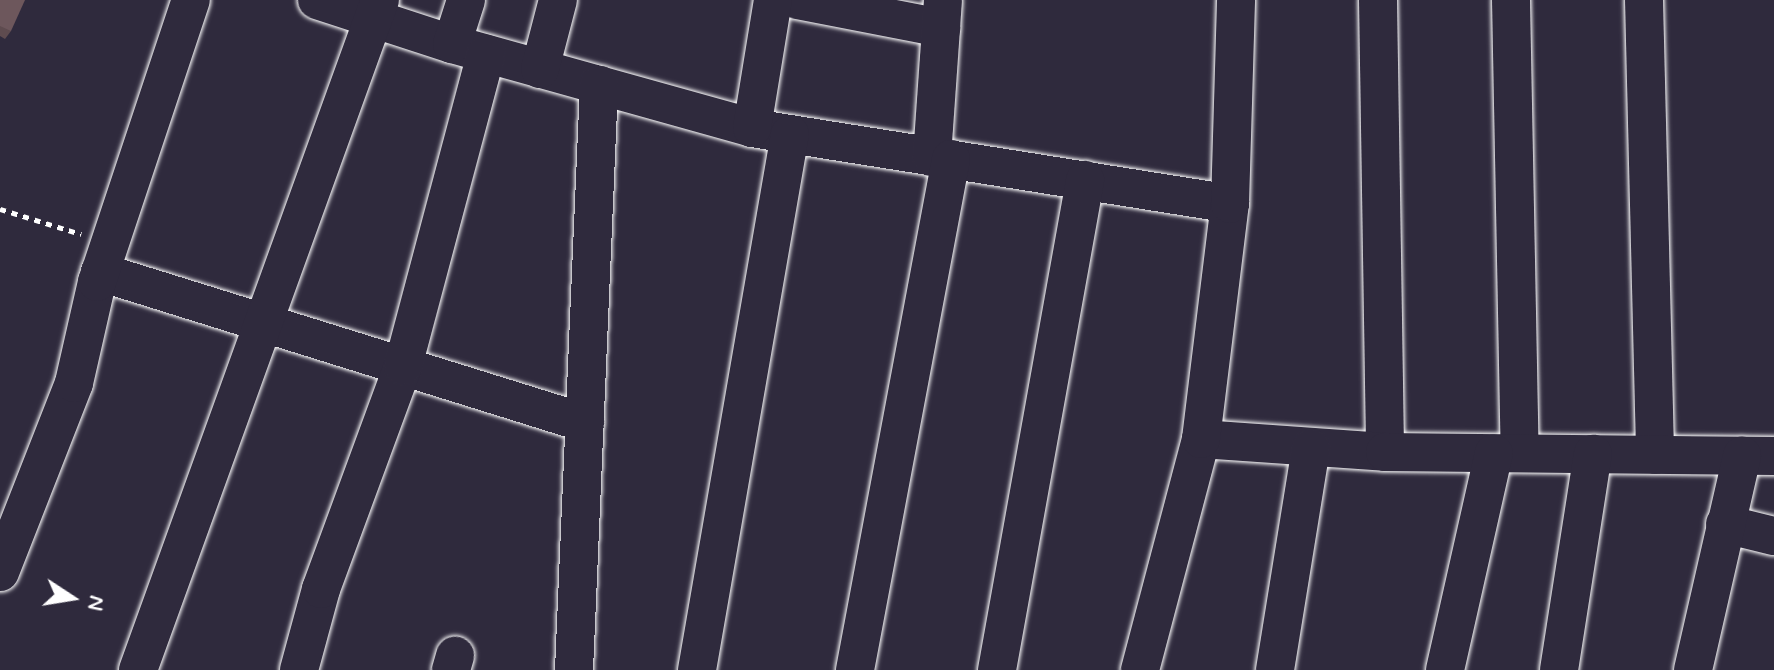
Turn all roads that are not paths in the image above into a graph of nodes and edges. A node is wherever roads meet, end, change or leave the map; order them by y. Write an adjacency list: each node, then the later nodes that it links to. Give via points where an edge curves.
1 (191, 0): 21 (street)
2 (317, 0): 11 (street)
3 (466, 0): 13 (street)
4 (558, 0): 14 (street)
5 (773, 0): 16 (street)
6 (797, 0): 12 (street)
7 (1236, 0): 20 (street)
8 (1378, 0): 27 (street)
9 (1511, 0): 28 (street)
10 (1644, 0): 30 (street)
11 (378, 10): 13 (street); 22 (street)
12 (942, 14): 18 (street)
13 (469, 49): 14 (street); 23 (street)
14 (540, 69): 15 (street)
15 (599, 85): 16 (street); 24 (street)
16 (752, 128): 17 (street)
17 (790, 134): 18 (street); 38 (street)
18 (942, 158): 19 (street); 39 (street)
19 (1085, 180): 20 (street); 40 (street)
20 (1230, 204): 25 (street)
21 (104, 258): 22 (street); 34 (street, via 74,383)
22 (264, 323): 23 (street); 35 (street)
23 (403, 366): 24 (street); 36 (street, via 321,589)
24 (585, 423): 37 (street)
25 (1201, 439): 26 (street); 41 (street)
26 (1311, 448): 27 (street); 42 (street)
27 (1385, 452): 28 (street)
28 (1507, 453): 29 (street); 43 (street)
29 (1593, 454): 30 (street); 44 (street)
30 (1655, 455): 31 (street)
31 (1758, 456): 32 (street)
32 (1725, 524): 33 (street); 45 (street)
33 (1774, 536)
34 (0, 572)
35 (138, 670)
36 (299, 670)
37 (574, 670)
38 (697, 670)
39 (855, 670)
40 (997, 670)
41 (1140, 670)
42 (1275, 670)
43 (1445, 670)
44 (1559, 670)
45 (1693, 670)

